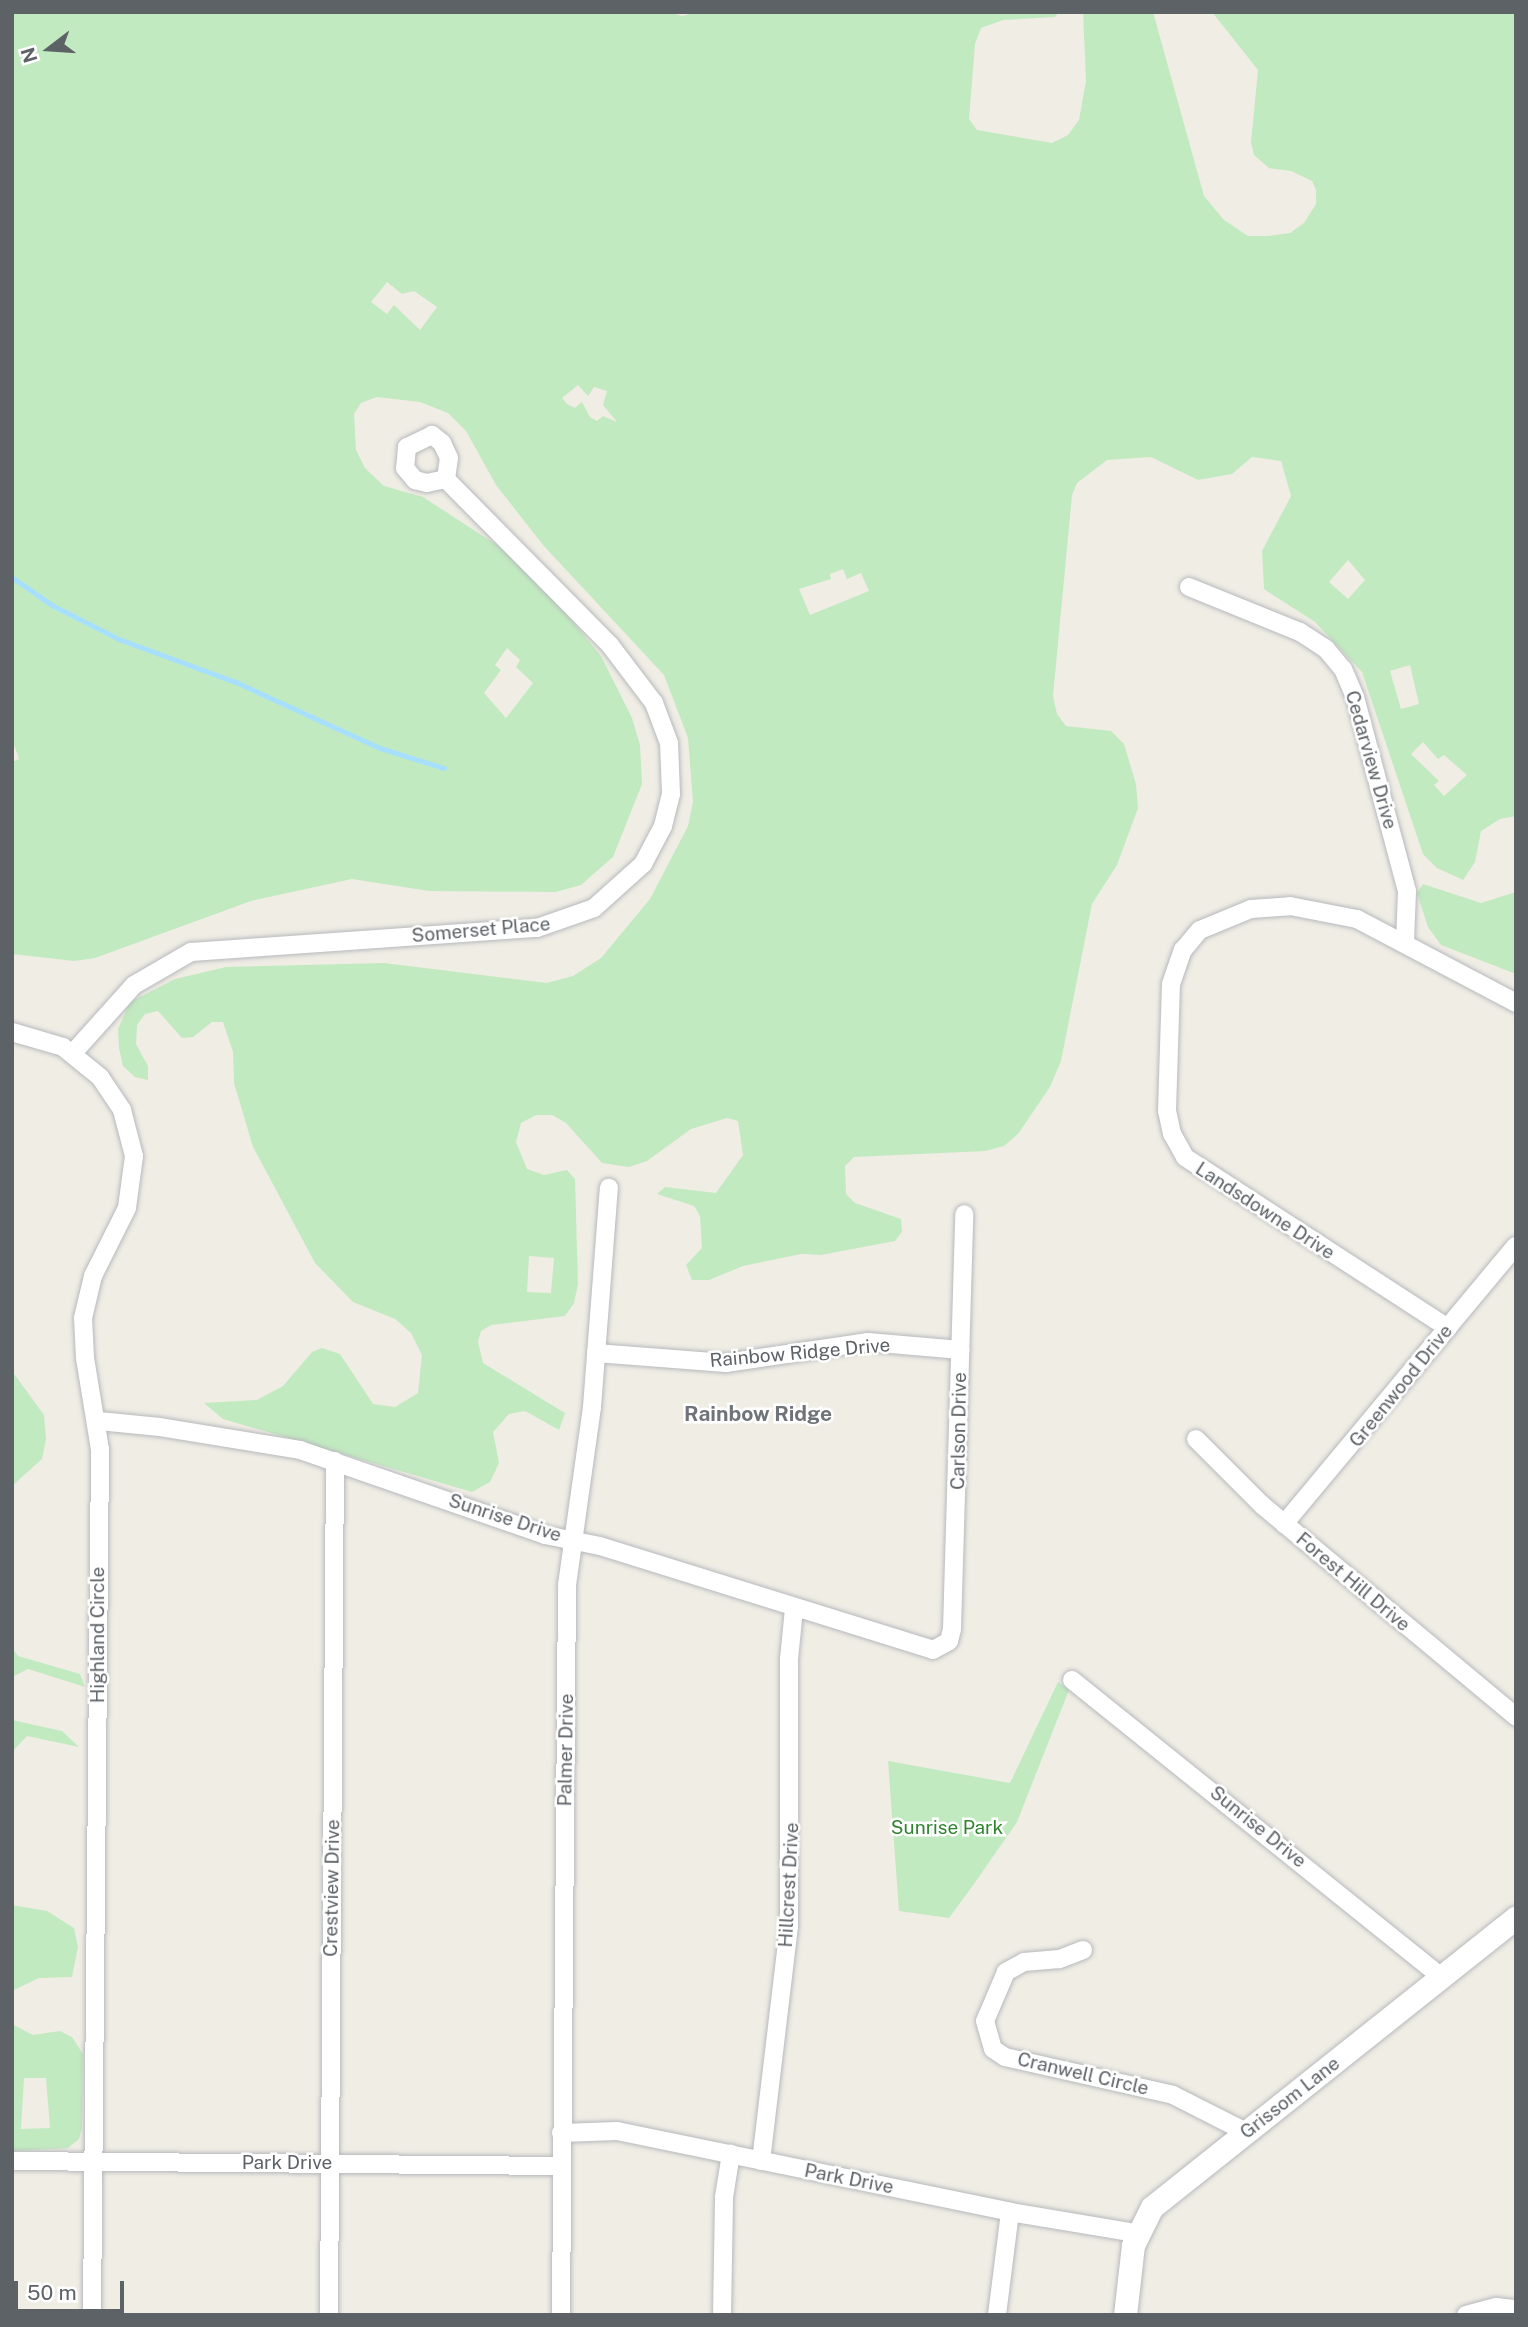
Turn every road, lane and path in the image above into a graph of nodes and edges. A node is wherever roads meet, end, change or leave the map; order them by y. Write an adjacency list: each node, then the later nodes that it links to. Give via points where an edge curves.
1 (446, 480): 6 (street, Somerset Place, via 610,645 654,703 668,743 671,794 663,826 643,864 594,908 537,928 191,952 134,985)
2 (1189, 587): 3 (street, Cedarview Drive, via 1300,632 1326,649 1343,669 1355,697 1407,891)
3 (1405, 943): 4 (street); 10 (street, Landsdowne Drive, via 1357,919 1290,906 1251,909 1200,930 1183,950 1171,984 1167,1111 1177,1146 1198,1169)
4 (1516, 1003)
5 (12, 1032): 6 (street, Highland Circle, via 43,1038)
6 (73, 1054): 13 (street, Highland Circle, via 100,1077 118,1103 134,1156 127,1208 93,1276 84,1310 85,1358)
7 (610, 1188): 12 (street, Palmer Drive)
8 (964, 1214): 11 (street, Carlson Drive)
9 (1516, 1246): 10 (street, Greenwood Drive)
10 (1448, 1328): 16 (street, Greenwood Drive)
11 (961, 1350): 12 (street, Rainbow Ridge Drive, via 868,1342 726,1363); 19 (street, Carlson Drive, via 953,1617)
12 (596, 1353): 17 (street, Palmer Drive, via 586,1459)
13 (99, 1421): 15 (street, Sunrise Drive, via 266,1444); 29 (street, Highland Circle)
14 (1196, 1439): 16 (street, Forest Hill Drive)
15 (335, 1461): 17 (street, Sunrise Drive, via 545,1535); 31 (street, Crestview Drive)
16 (1284, 1524): 21 (street, Forest Hill Drive)
17 (571, 1540): 18 (street, Sunrise Drive); 26 (street, Palmer Drive)
18 (794, 1609): 19 (street, Sunrise Drive, via 925,1650); 30 (street, Hillcrest Drive, via 789,1659 789,1926)
19 (945, 1645)
20 (1072, 1680): 24 (street, Sunrise Drive)
21 (1516, 1717)
22 (1516, 1917): 24 (street, Grissom Lane)
23 (1083, 1950): 25 (street, Cranwell Circle, via 1059,1959 1024,1962 1006,1972 985,2021 993,2049 1005,2057 1173,2095)
24 (1441, 1977): 25 (street, Grissom Lane)
25 (1246, 2132): 34 (street, Grissom Lane, via 1159,2201)
26 (561, 2133): 27 (street, Park Drive, via 617,2131); 32 (street, Palmer Drive)
27 (730, 2154): 30 (street, Park Drive); 39 (street, via 724,2197)
28 (12, 2161): 29 (street, Park Drive)
29 (95, 2161): 31 (street, Park Drive); 36 (street, Highland Circle)
30 (761, 2161): 33 (street, Park Drive)
31 (331, 2164): 32 (street, Park Drive); 37 (street, Crestview Drive)
32 (561, 2166): 38 (street, Palmer Drive)
33 (1010, 2212): 34 (street, Park Drive); 40 (street)
34 (1136, 2233): 41 (street, Grissom Lane)
35 (1516, 2309): 42 (street, via 1496,2307)
36 (92, 2315)
37 (329, 2315)
38 (561, 2315)
39 (722, 2315)
40 (997, 2315)
41 (1125, 2315)
42 (1466, 2315)

